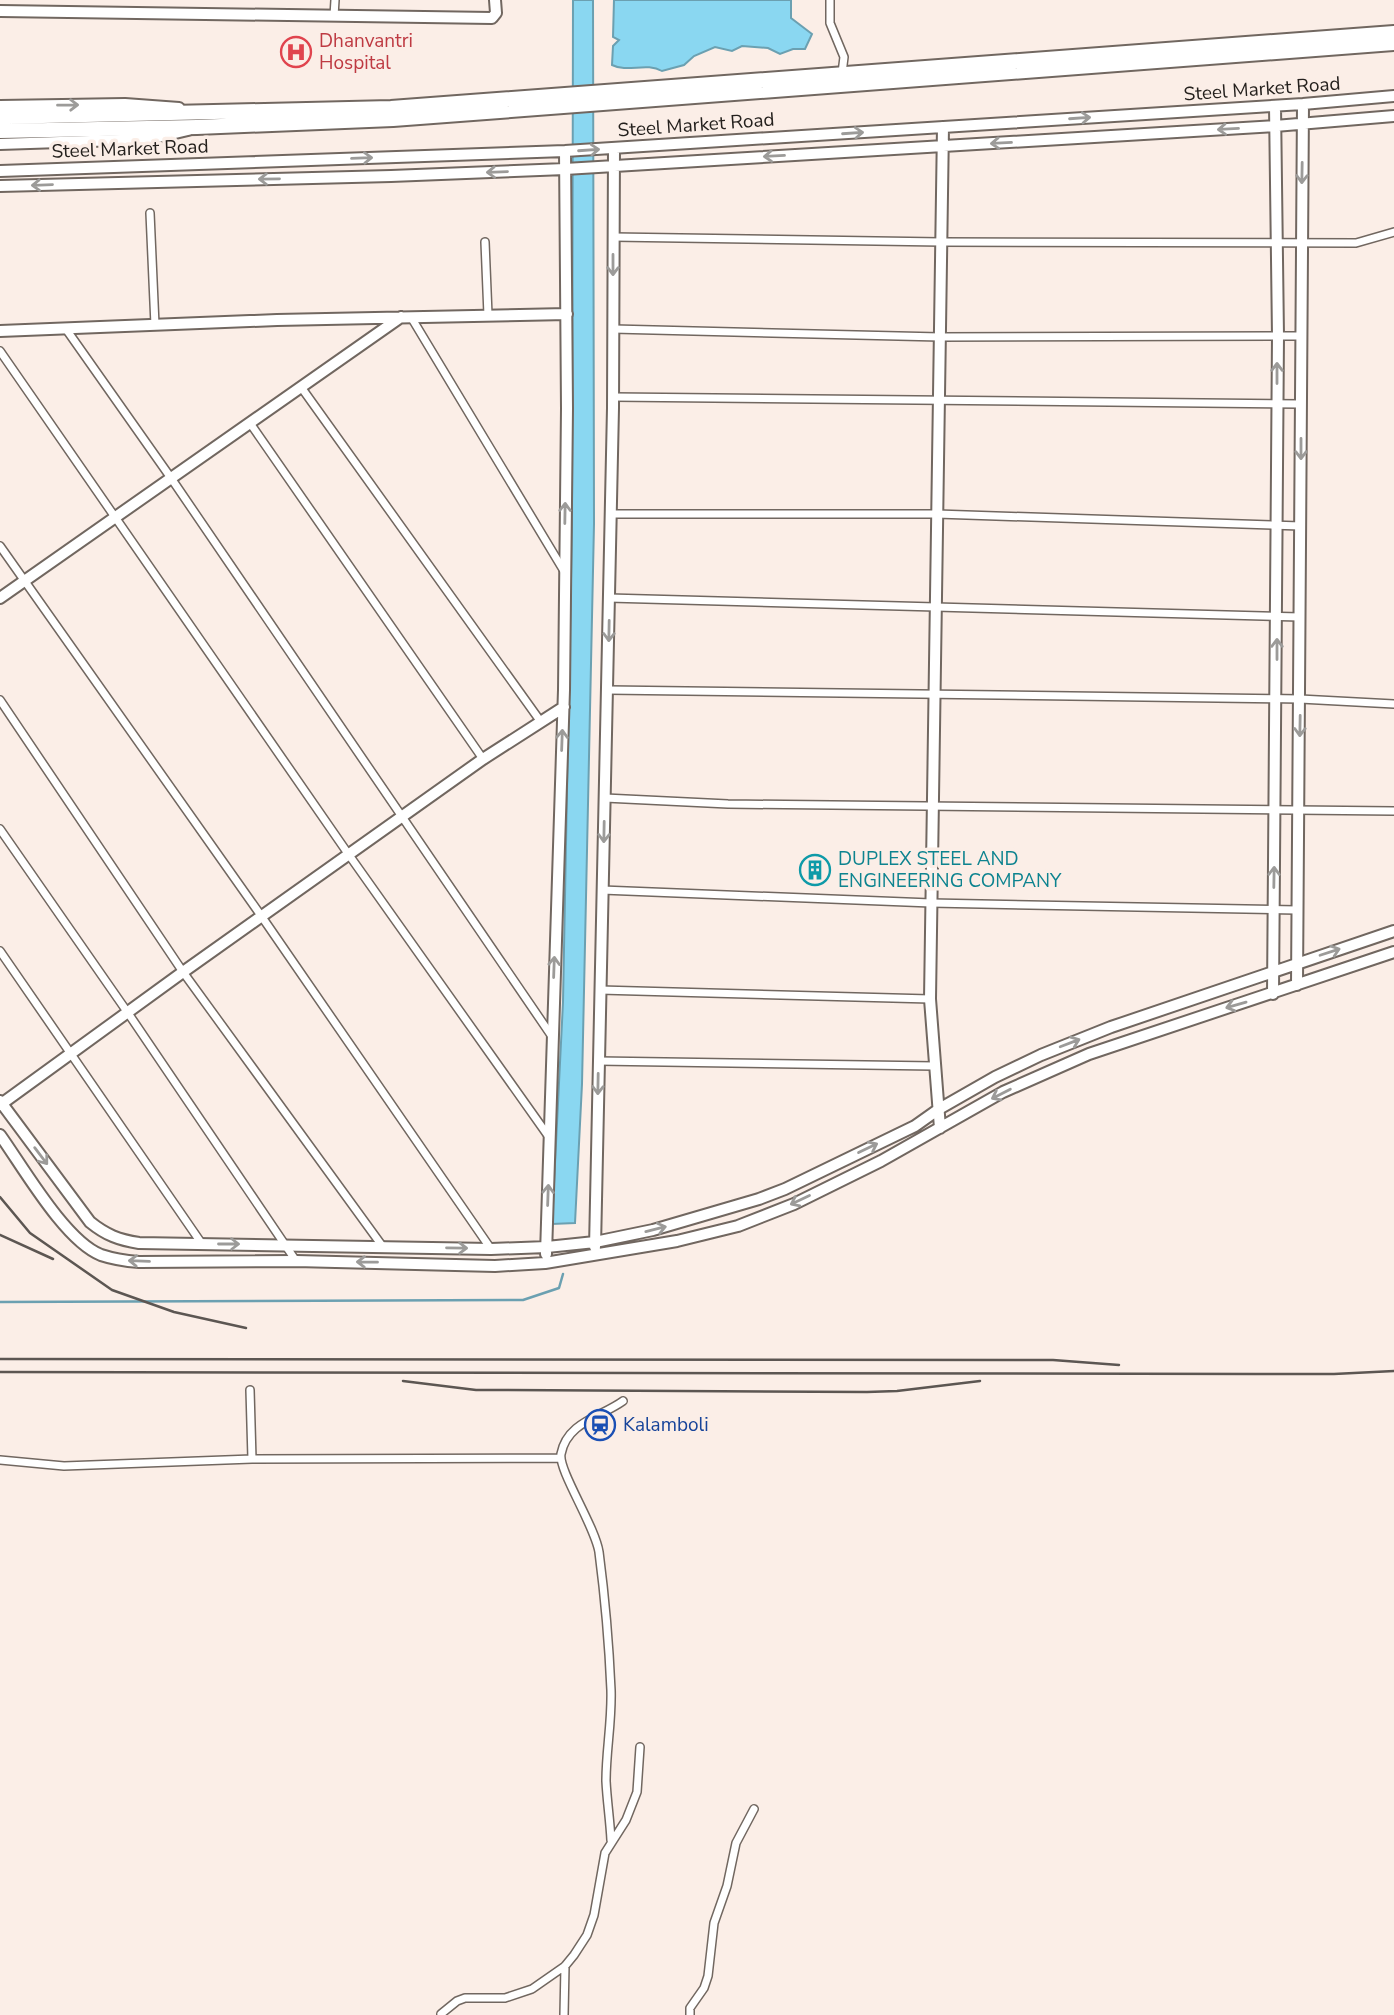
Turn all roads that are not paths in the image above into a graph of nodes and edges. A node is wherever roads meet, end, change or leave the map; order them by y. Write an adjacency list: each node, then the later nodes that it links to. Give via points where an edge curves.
1 (335, 0): 7 (street)
2 (495, 0): 7 (street, via 492,19)
3 (830, 0): 10 (street, via 830,23 844,57)
4 (20, 6): 5 (street); 6 (street)
5 (58, 6): 7 (street)
6 (0, 11)
7 (334, 16)
8 (1394, 33): 10 (highway)
9 (1394, 43): 11 (highway)
10 (842, 73): 11 (highway)
11 (617, 96): 18 (highway, via 393,119)
12 (1394, 96): 13 (street, Steel Market Road)
13 (1303, 104): 15 (street, Steel Market Road); 19 (street)
14 (0, 106): 18 (street, one-way to 18, via 169,106)
15 (1275, 106): 20 (street); 21 (street, Steel Market Road, one-way to 15)
16 (1394, 116): 19 (street, Steel Market Road)
17 (0, 117): 18 (highway)
18 (199, 120): 22 (highway); 23 (street, via 150,139)
19 (1303, 124): 20 (street, Steel Market Road); 37 (street, one-way to 37)
20 (1275, 126): 24 (street, Steel Market Road, one-way to 24); 39 (street)
21 (943, 127): 24 (street); 25 (street, Steel Market Road, one-way to 21)
22 (0, 131)
23 (0, 144)
24 (943, 146): 28 (street, Steel Market Road, one-way to 28); 38 (street)
25 (614, 148): 26 (street, Steel Market Road, one-way to 25); 28 (street)
26 (565, 151): 27 (street, Steel Market Road, one-way to 26); 29 (street)
27 (145, 166): 30 (street, Steel Market Road); 31 (street)
28 (614, 166): 29 (street, Steel Market Road); 35 (street)
29 (565, 169): 31 (street, Steel Market Road, one-way to 31); 40 (street)
30 (0, 171)
31 (146, 182): 32 (street, Steel Market Road, one-way to 32)
32 (0, 186)
33 (150, 213): 43 (street)
34 (1394, 232): 37 (street, via 1356,243)
35 (613, 237): 38 (street); 45 (street, one-way to 45)
36 (485, 242): 41 (street)
37 (1301, 242): 39 (street); 48 (street)
38 (941, 243): 39 (street); 49 (street)
39 (1278, 243): 47 (street)
40 (567, 314): 41 (street); 64 (street, one-way to 40)
41 (488, 316): 42 (street)
42 (406, 317): 43 (street); 51 (street); 64 (street)
43 (155, 325): 44 (street)
44 (66, 329): 46 (street); 57 (street)
45 (613, 329): 49 (street); 52 (street)
46 (0, 331)
47 (1278, 336): 48 (street); 49 (street); 54 (street, one-way to 47)
48 (1302, 336): 55 (street)
49 (940, 337): 53 (street)
50 (0, 351): 60 (street)
51 (301, 387): 56 (street); 78 (street)
52 (613, 397): 53 (street); 58 (street)
53 (939, 400): 54 (street); 59 (street)
54 (1277, 404): 55 (street); 61 (street)
55 (1301, 404): 62 (street, one-way to 62)
56 (250, 423): 57 (street); 79 (street)
57 (171, 478): 60 (street); 85 (street)
58 (611, 514): 59 (street); 67 (street)
59 (937, 514): 61 (street); 68 (street)
60 (115, 517): 65 (street); 87 (street)
61 (1277, 524): 62 (street); 69 (street)
62 (1301, 526): 70 (street)
63 (0, 545): 65 (street)
64 (564, 571): 77 (street)
65 (25, 580): 66 (street); 92 (street)
66 (0, 598)
67 (609, 598): 68 (street); 71 (street, one-way to 71)
68 (936, 606): 69 (street); 72 (street)
69 (1277, 617): 70 (street); 73 (street, one-way to 69)
70 (1300, 618): 74 (street)
71 (608, 690): 72 (street); 80 (street)
72 (934, 694): 73 (street); 81 (street)
73 (1277, 699): 74 (street); 82 (street)
74 (1300, 699): 76 (street); 83 (street, one-way to 83)
75 (0, 700): 98 (street)
76 (1394, 704)
77 (564, 707): 78 (street); 104 (street, one-way to 77)
78 (541, 722): 79 (street)
79 (483, 760): 85 (street)
80 (605, 798): 81 (street); 88 (street, one-way to 88)
81 (933, 805): 82 (street); 89 (street)
82 (1275, 808): 83 (street); 90 (street, one-way to 82)
83 (1298, 808): 84 (street); 91 (street)
84 (1394, 811)
85 (403, 817): 87 (street); 104 (street)
86 (0, 829): 103 (street)
87 (349, 855): 92 (street); 112 (street)
88 (602, 890): 89 (street); 100 (street)
89 (931, 902): 90 (street); 102 (street)
90 (1274, 910): 91 (street); 97 (street)
91 (1297, 910): 96 (street)
92 (262, 917): 98 (street); 118 (street)
93 (1394, 931): 96 (street, one-way to 93)
94 (0, 951): 105 (street)
95 (1394, 952): 99 (street)
96 (1296, 963): 97 (street); 99 (street)
97 (1273, 971): 101 (street); 109 (street, one-way to 97, via 1041,1055)
98 (183, 972): 103 (street); 117 (street)
99 (1297, 985): 101 (street)
100 (600, 990): 102 (street); 106 (street)
101 (1273, 994): 110 (street, one-way to 110, via 1089,1054)
102 (930, 999): 107 (street)
103 (128, 1013): 105 (street); 115 (street)
104 (553, 1038): 112 (street)
105 (71, 1054): 108 (street); 114 (street)
106 (598, 1061): 107 (street); 113 (street, one-way to 113)
107 (934, 1066): 109 (street)
108 (1, 1103): 114 (street, one-way to 114, via 90,1222 106,1235 139,1243)
109 (939, 1109): 110 (street); 113 (street, one-way to 109, via 653,1230 785,1189 915,1126)
110 (940, 1128): 119 (street, one-way to 119, via 794,1204 738,1226)
111 (0, 1135): 120 (street, one-way to 111, via 139,1262 100,1254 74,1236)
112 (550, 1138): 116 (street, one-way to 112)
113 (592, 1242): 116 (street); 119 (street)
114 (201, 1244): 115 (street, one-way to 115)
115 (287, 1244): 117 (street); 120 (street)
116 (552, 1247): 118 (street); 121 (street)
117 (384, 1248): 118 (street, one-way to 118)
118 (491, 1249)
119 (593, 1256): 121 (street)
120 (296, 1261): 121 (street, one-way to 120)
121 (545, 1263)
122 (250, 1390): 125 (street)
123 (623, 1401): 124 (street, via 577,1427)
124 (560, 1458): 125 (street); 129 (street, via 598,1548 607,1612 611,1693 606,1782)
125 (252, 1459): 126 (street, via 64,1466)
126 (0, 1460)
127 (640, 1747): 129 (street, via 636,1792 626,1820)
128 (754, 1809): 133 (street, via 736,1843 712,1933 708,1976)
129 (611, 1840): 130 (street, via 587,1935)
130 (565, 1966): 131 (street, via 524,1992 505,1998 465,1998); 132 (street)
131 (441, 2014)
132 (564, 2015)
133 (690, 2015)

